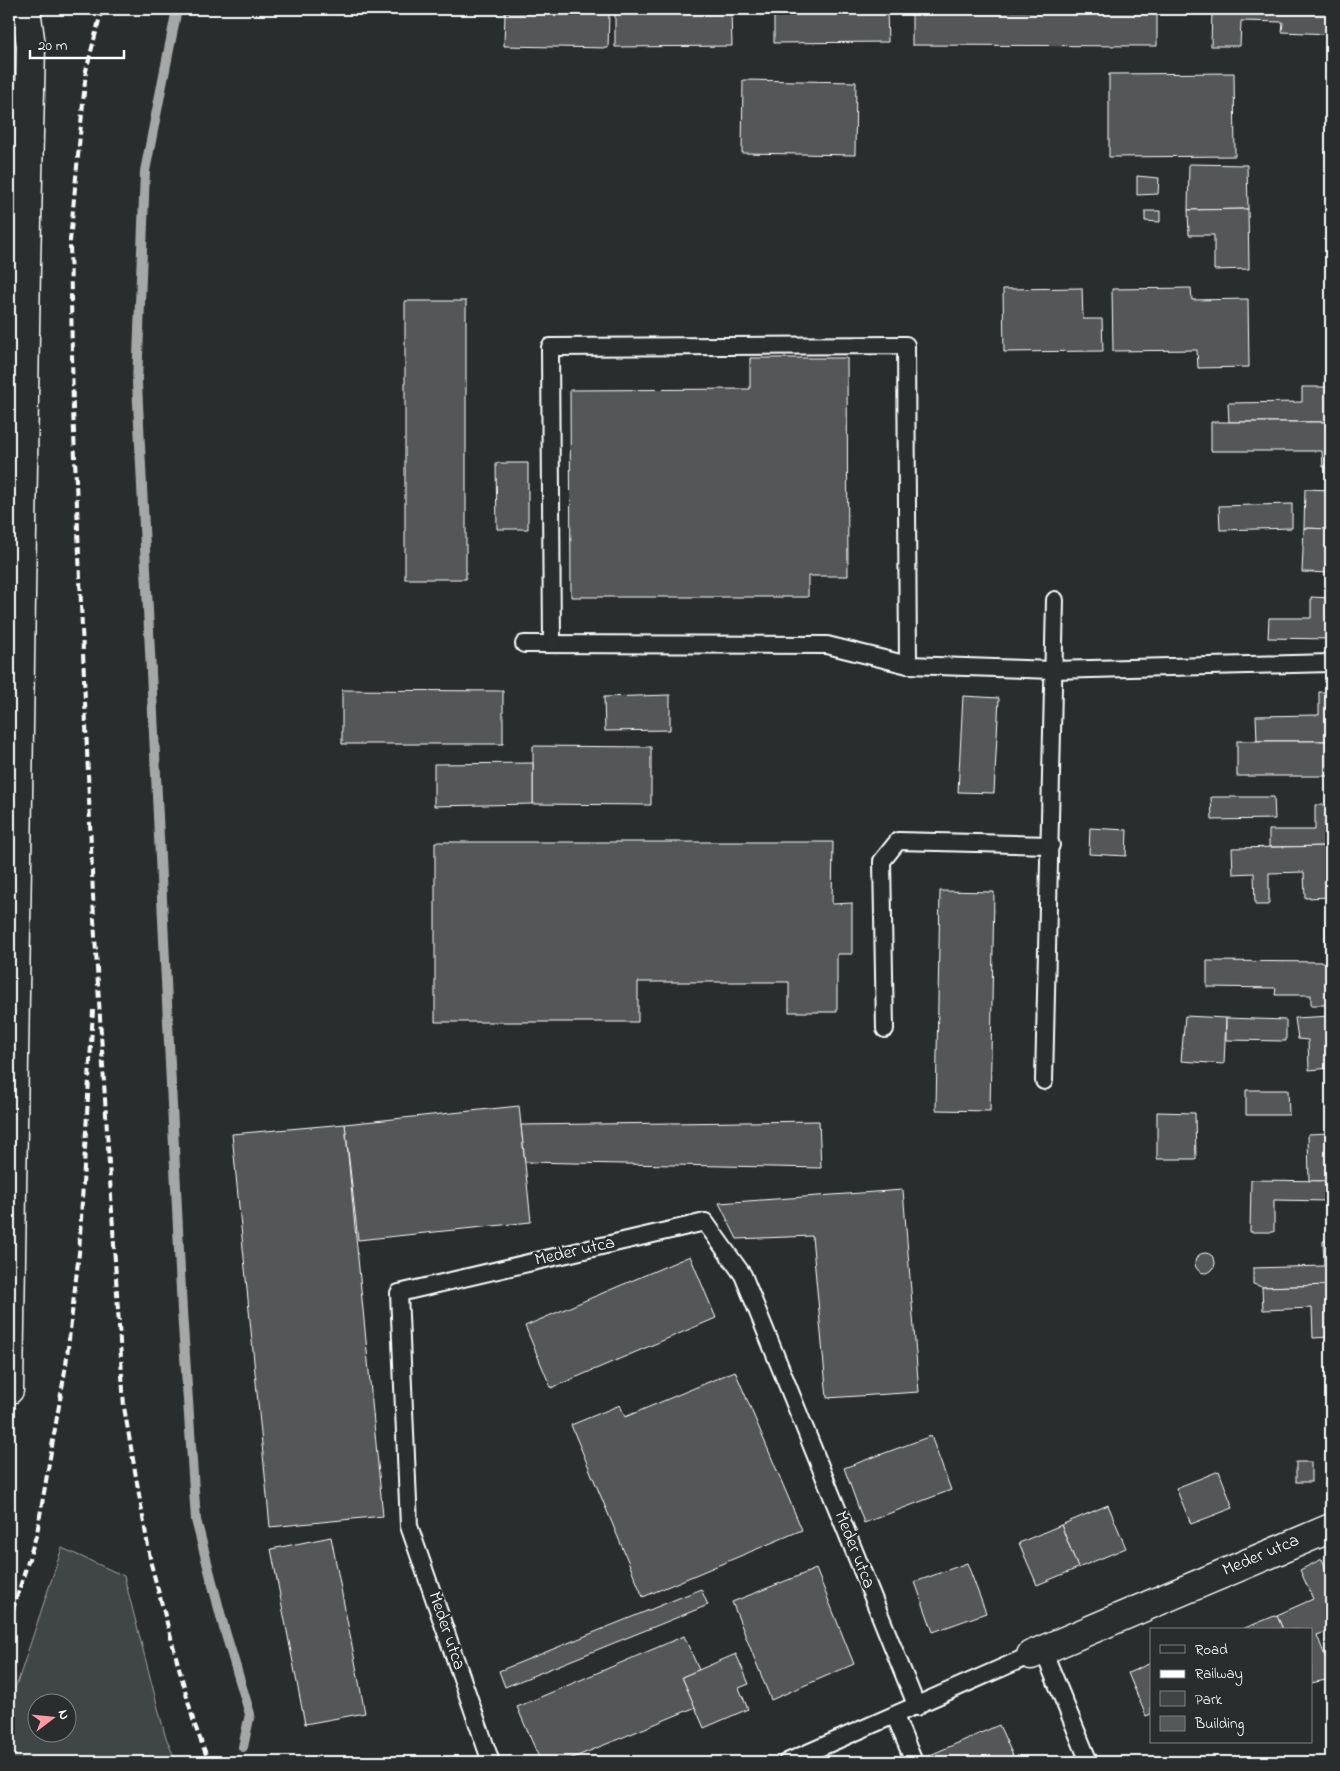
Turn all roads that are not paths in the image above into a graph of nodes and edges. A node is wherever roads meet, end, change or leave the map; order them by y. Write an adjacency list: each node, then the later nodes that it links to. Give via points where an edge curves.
1 (26, 9): 2 (street, via 31,46)
2 (17, 272): 10 (street)
3 (1055, 600): 8 (lane)
4 (524, 644): 5 (lane)
5 (552, 644): 7 (lane, via 827,645); 7 (lane, via 550,346 906,345)
6 (1331, 663): 8 (lane)
7 (908, 665): 8 (lane)
8 (1052, 670): 9 (lane)
9 (1051, 845): 11 (lane, via 898,841 882,861); 13 (lane)
10 (13, 860): 12 (street)
11 (885, 1029)
12 (12, 1036): 14 (street)
13 (1044, 1081)
14 (9, 1390)
15 (1331, 1528): 16 (street, Meder utca)
16 (1037, 1653): 17 (lane, Meder utca); 22 (lane)
17 (917, 1707): 18 (lane, Meder utca); 19 (lane, Meder utca, via 743,1275 705,1222 399,1293 409,1526)
18 (894, 1716): 20 (lane, Meder utca); 21 (lane)
19 (491, 1762)
20 (787, 1762)
21 (914, 1762)
22 (1089, 1762)

